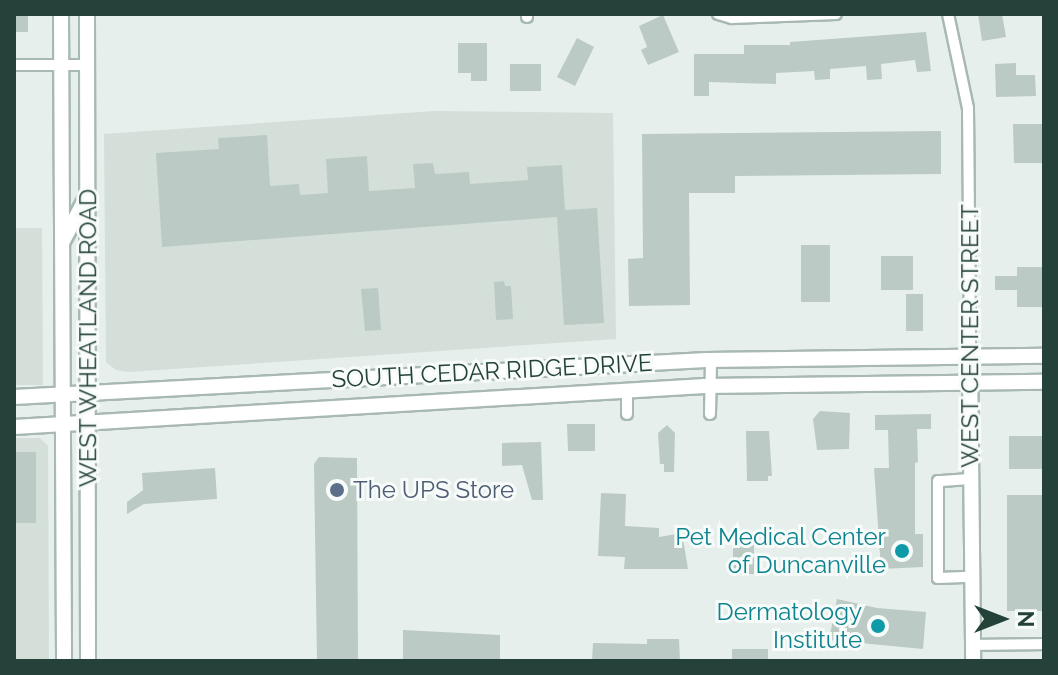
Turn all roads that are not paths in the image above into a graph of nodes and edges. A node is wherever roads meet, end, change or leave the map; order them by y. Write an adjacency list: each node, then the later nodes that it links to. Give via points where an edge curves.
1 (61, 14): 8 (main road, WEST WHEATLAND ROAD)
2 (87, 14): 7 (main road, WEST WHEATLAND ROAD)
3 (718, 14): 4 (street)
4 (836, 14)
5 (948, 14): 11 (street, WEST CENTER STREET, via 968,108)
6 (14, 65): 8 (street)
7 (87, 65): 8 (street); 9 (main road, WEST WHEATLAND ROAD)
8 (62, 66): 10 (main road, WEST WHEATLAND ROAD)
9 (87, 196): 10 (main road); 20 (main road, WEST WHEATLAND ROAD)
10 (63, 241): 21 (main road, WEST WHEATLAND ROAD)
11 (970, 356): 12 (main road, SOUTH CEDAR RIDGE DRIVE); 13 (main road, SOUTH CEDAR RIDGE DRIVE); 15 (main road, WEST CENTER STREET)
12 (1044, 356)
13 (711, 360): 14 (main road, SOUTH CEDAR RIDGE DRIVE); 18 (street)
14 (473, 371): 17 (main road, SOUTH CEDAR RIDGE DRIVE); 23 (main road)
15 (969, 382): 16 (main road, SOUTH CEDAR RIDGE DRIVE); 18 (main road, SOUTH CEDAR RIDGE DRIVE); 30 (main road, WEST CENTER STREET)
16 (1044, 382)
17 (266, 383): 20 (main road, SOUTH CEDAR RIDGE DRIVE); 24 (main road)
18 (711, 386): 19 (main road, SOUTH CEDAR RIDGE DRIVE); 26 (street)
19 (627, 390): 23 (main road, SOUTH CEDAR RIDGE DRIVE); 25 (street)
20 (88, 394): 21 (main road, SOUTH CEDAR RIDGE DRIVE); 27 (main road, WEST WHEATLAND ROAD)
21 (64, 396): 22 (main road, SOUTH CEDAR RIDGE DRIVE); 28 (main road, WEST WHEATLAND ROAD)
22 (14, 397)
23 (470, 398): 24 (main road, SOUTH CEDAR RIDGE DRIVE)
24 (259, 410): 27 (main road, SOUTH CEDAR RIDGE DRIVE)
25 (627, 414)
26 (710, 414)
27 (87, 423): 28 (main road, SOUTH CEDAR RIDGE DRIVE); 35 (main road, WEST WHEATLAND ROAD)
28 (64, 426): 29 (main road, SOUTH CEDAR RIDGE DRIVE); 34 (main road, WEST WHEATLAND ROAD)
29 (14, 427)
30 (970, 479): 31 (main road, WEST CENTER STREET); 31 (street, via 938,481 938,578)
31 (971, 577): 33 (main road, WEST CENTER STREET)
32 (1044, 644): 33 (street)
33 (973, 645): 36 (main road, WEST CENTER STREET)
34 (64, 661)
35 (88, 661)
36 (973, 661)

